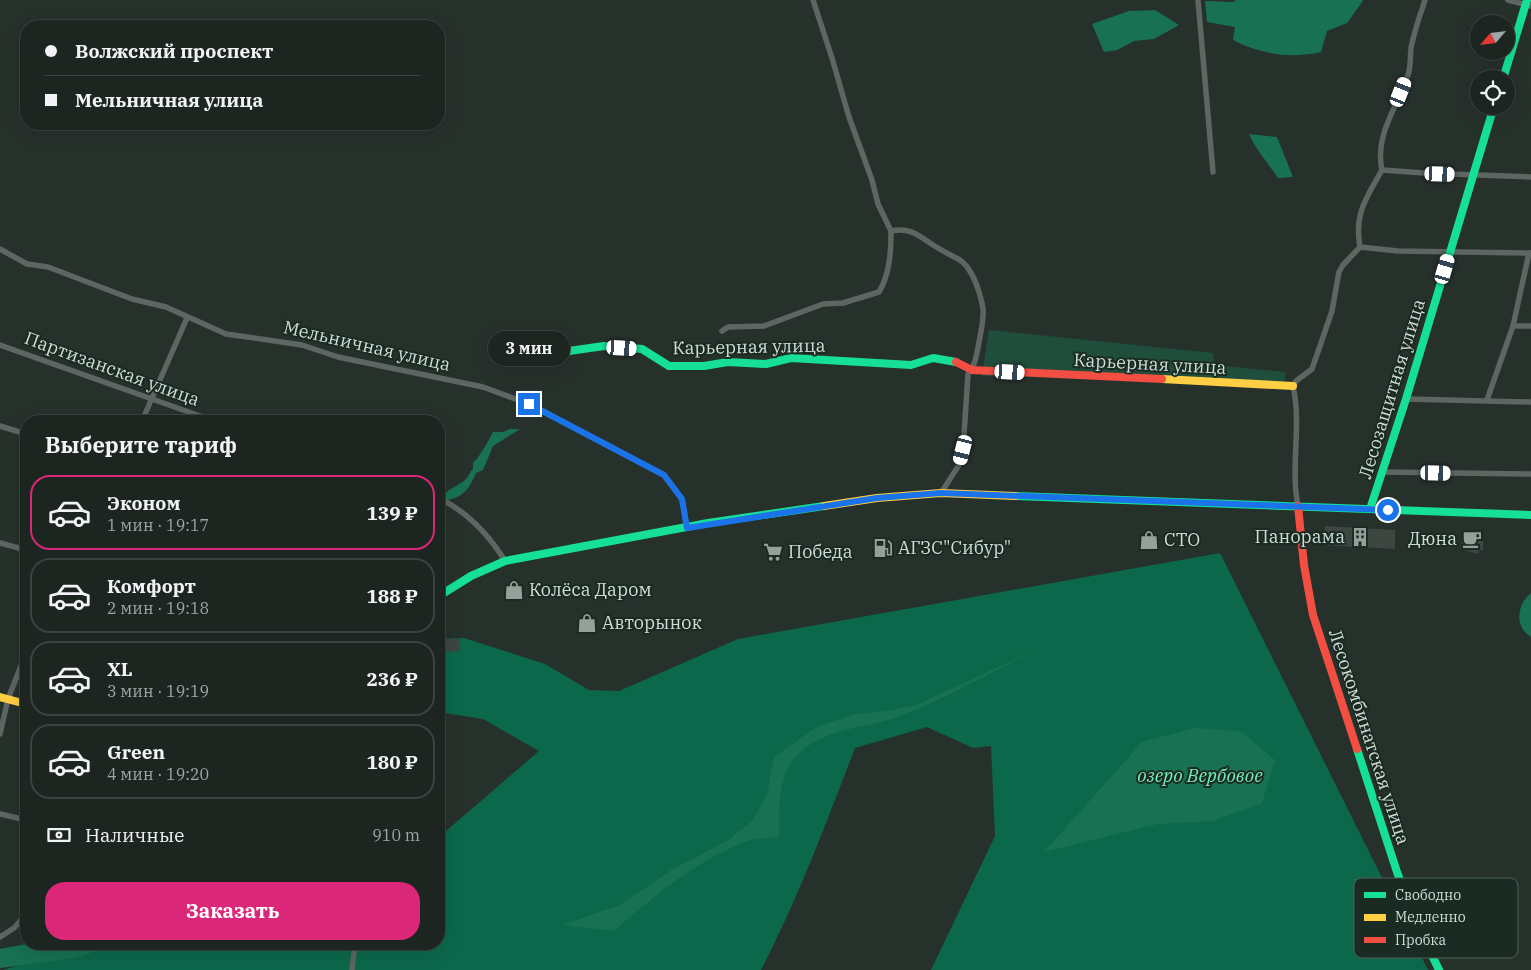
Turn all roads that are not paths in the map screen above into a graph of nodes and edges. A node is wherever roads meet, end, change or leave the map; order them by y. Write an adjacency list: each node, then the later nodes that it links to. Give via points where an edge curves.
1 (813, 0): 12 (street, via 878,204)
2 (1198, 0): 9 (street)
3 (1425, 0): 8 (street, via 1411,49 1409,73 1390,112 1382,142 1379,157)
4 (1508, 0): 5 (street)
5 (1528, 3): 6 (street)
6 (1505, 70)
7 (1491, 115): 10 (street, Лесозащитная улица)
8 (1382, 170): 10 (street); 13 (street, via 1359,216)
9 (1214, 172)
10 (1472, 175): 11 (street); 15 (street, Лесозащитная улица)
11 (1531, 177)
12 (891, 231): 20 (street, via 891,253 879,292 843,303 823,304 764,326 728,327); 23 (street, via 903,228 918,234 947,255 961,260 968,269 983,309)
13 (1360, 247): 15 (street); 24 (street, via 1339,272 1332,311 1312,370)
14 (0, 249): 17 (street, Мельничная улица, via 27,264 48,267 132,299 166,307)
15 (1450, 251): 16 (street); 25 (street, Лесозащитная улица)
16 (1530, 253): 18 (street)
17 (187, 318): 26 (street); 40 (street, Мельничная улица, via 226,334 302,345 338,357 483,387 529,404 664,475 682,499)
18 (1513, 326): 19 (street); 27 (street)
19 (1531, 326)
20 (722, 331)
21 (507, 340): 23 (street, Карьерная улица, via 530,342 550,351 604,346 642,349 669,366 728,362 766,364 791,358 911,365 932,358 956,362)
22 (0, 345): 26 (street, Партизанская улица)
23 (972, 370): 24 (street, Карьерная улица); 35 (street, via 968,374 961,458)
24 (1294, 386): 37 (street, via 1297,426 1294,486)
25 (1406, 399): 27 (street); 33 (street, Лесозащитная улица)
26 (150, 400): 29 (street); 30 (street, Партизанская улица)
27 (1487, 400): 28 (street)
28 (1531, 402)
29 (144, 415)
30 (196, 415)
31 (0, 426): 32 (street)
32 (20, 432)
33 (1382, 472): 34 (street); 38 (street, Лесозащитная улица)
34 (1531, 474)
35 (941, 493): 37 (street); 40 (street, via 877,498)
36 (445, 501): 43 (street, via 457,507 479,528)
37 (1298, 506): 38 (street); 51 (street, Лесокомбинатская улица, via 1304,565 1315,623)
38 (1370, 509): 39 (street)
39 (1531, 515)
40 (687, 528): 43 (street)
41 (0, 543): 42 (street)
42 (20, 548)
43 (505, 561): 44 (street)
44 (445, 592)
45 (20, 666): 46 (street)
46 (4, 698): 47 (street); 48 (street)
47 (20, 702)
48 (0, 734)
49 (0, 814): 50 (street)
50 (20, 819)
51 (1399, 878)
52 (20, 920): 53 (street)
53 (0, 937)
54 (354, 950): 56 (street)
55 (1433, 958): 57 (street, Лесокомбинатская улица)
56 (352, 970)
57 (1438, 970)

